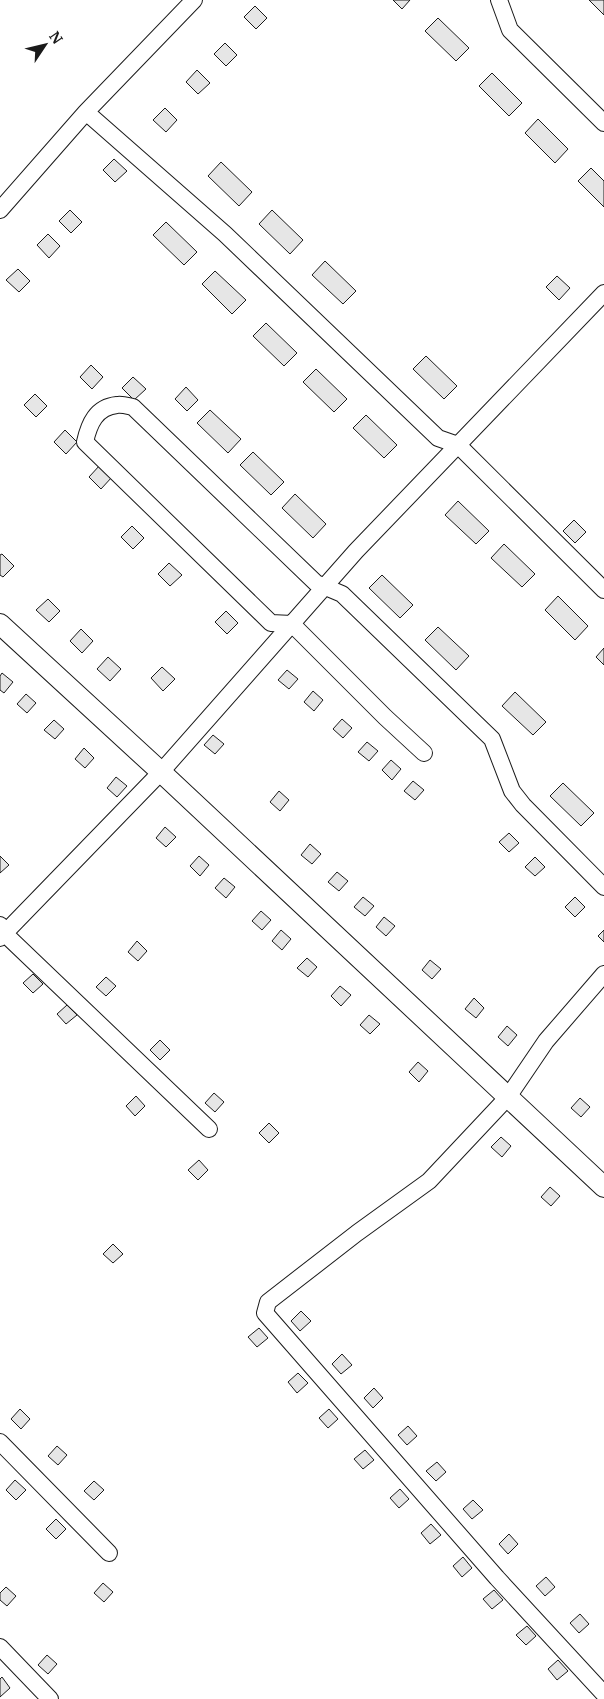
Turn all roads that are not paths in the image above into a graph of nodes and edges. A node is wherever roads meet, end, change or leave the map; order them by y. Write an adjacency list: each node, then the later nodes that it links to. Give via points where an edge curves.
1 (194, 0): 3 (street)
2 (499, 0): 4 (street, via 510,30)
3 (86, 112): 5 (street); 7 (street, via 225,234 438,438)
4 (604, 123)
5 (0, 210)
6 (604, 293): 7 (street)
7 (458, 445): 8 (street); 9 (street)
8 (325, 586): 11 (street); 11 (street, via 316,583 133,407 116,405 98,412 88,426 85,442 271,623); 14 (street, via 342,594 492,739 512,791)
9 (604, 590)
10 (0, 624): 13 (main road)
11 (292, 624): 12 (street); 13 (street)
12 (424, 753)
13 (161, 772): 15 (street); 17 (main road)
14 (604, 887)
15 (1, 932): 18 (street)
16 (604, 974): 17 (street, via 546,1041)
17 (508, 1097): 19 (main road); 23 (street, via 429,1181 268,1302 265,1312 497,1578)
18 (209, 1129)
19 (604, 1187)
20 (0, 1442): 21 (street)
21 (109, 1552)
22 (0, 1647): 24 (street)
23 (604, 1694)
24 (50, 1699)

